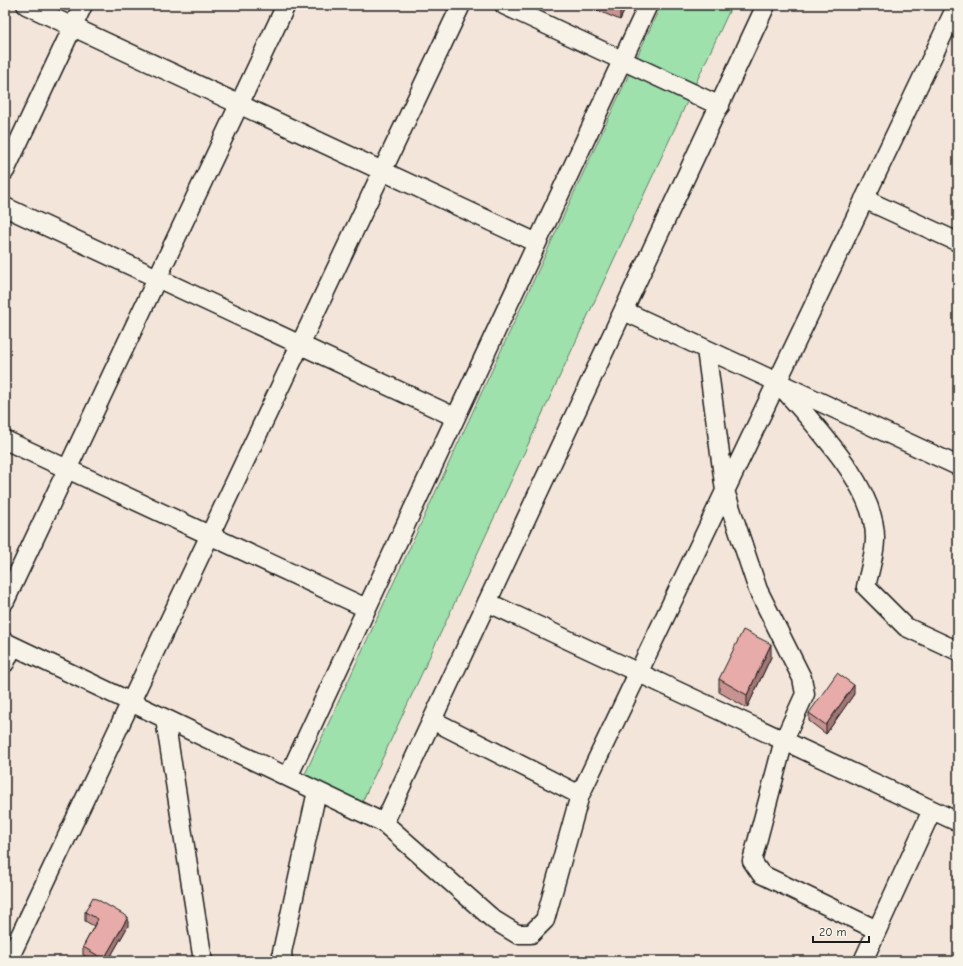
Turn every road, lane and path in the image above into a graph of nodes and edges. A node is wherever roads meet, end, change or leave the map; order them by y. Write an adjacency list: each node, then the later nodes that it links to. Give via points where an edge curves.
1 (26, 5): 9 (street)
2 (83, 5): 9 (street)
3 (286, 5): 11 (street)
4 (461, 5): 14 (street)
5 (504, 5): 10 (street)
6 (648, 5): 10 (street)
7 (766, 5): 12 (street)
8 (957, 5): 15 (street)
9 (73, 27): 11 (street); 13 (street)
10 (622, 60): 12 (street); 18 (street)
11 (239, 104): 14 (street); 19 (street)
12 (720, 106): 20 (street)
13 (5, 171)
14 (382, 171): 18 (street); 21 (street)
15 (864, 199): 17 (street); 23 (street)
16 (5, 207): 19 (street)
17 (958, 242)
18 (537, 243): 24 (street)
19 (157, 278): 21 (street); 27 (street)
20 (624, 311): 22 (street); 31 (street)
21 (300, 345): 24 (street); 29 (street)
22 (706, 349): 23 (street); 28 (street)
23 (777, 382): 26 (street); 28 (street); 34 (street, via 844,461 870,506 875,539 866,587 906,627)
24 (455, 417): 32 (street)
25 (5, 440): 27 (street)
26 (958, 466)
27 (67, 469): 29 (street); 30 (street)
28 (726, 491): 36 (street); 40 (street, via 758,590 802,678 805,694)
29 (209, 536): 32 (street); 37 (street)
30 (5, 601)
31 (487, 602): 36 (street); 39 (street)
32 (366, 608): 41 (street)
33 (9, 644): 35 (street); 37 (street)
34 (958, 651)
35 (5, 663)
36 (639, 673): 40 (street); 43 (street)
37 (131, 702): 38 (street); 48 (street)
38 (165, 719): 41 (street); 49 (street)
39 (432, 720): 43 (street); 46 (street)
40 (784, 740): 44 (street); 47 (street, via 752,861 761,874)
41 (288, 777): 42 (street)
42 (317, 791): 46 (street); 50 (street, via 282,952)
43 (580, 795): 46 (street, via 545,920 531,934 517,934 494,920)
44 (932, 810): 45 (street); 47 (street)
45 (958, 822)
46 (384, 823)
47 (877, 930): 51 (street)
48 (8, 961)
49 (203, 961)
50 (283, 961)
51 (863, 961)

